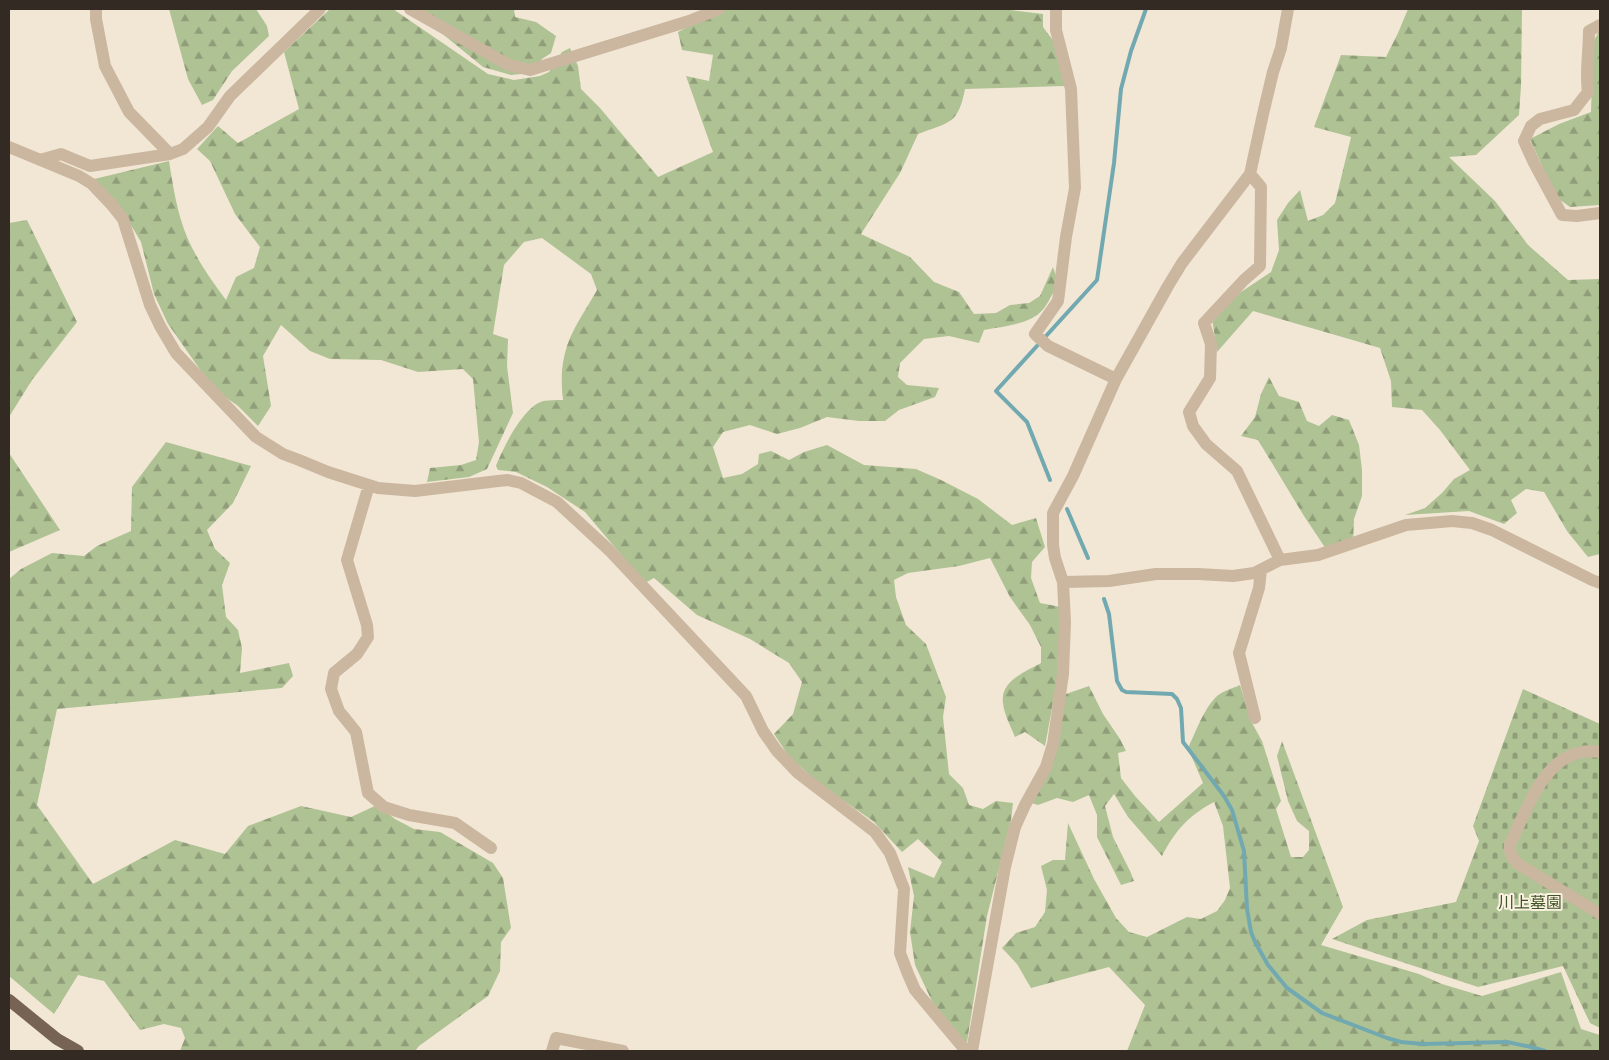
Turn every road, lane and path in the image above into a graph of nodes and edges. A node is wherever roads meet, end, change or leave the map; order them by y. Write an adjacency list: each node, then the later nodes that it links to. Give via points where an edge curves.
1 (96, 9): 9 (street, via 105,66 130,112)
2 (320, 9): 9 (street, via 230,96 191,144)
3 (410, 9): 4 (street, via 509,65 530,70)
4 (719, 9)
5 (1056, 9): 13 (street, via 1056,30 1071,89 1075,188 1058,301 1035,334 1048,346)
6 (1288, 9): 11 (street)
7 (1600, 25): 12 (street, via 1589,31 1588,92 1574,110 1540,119 1531,126 1524,141 1562,215)
8 (9, 147): 10 (street)
9 (170, 154): 10 (street, via 90,166 61,154)
10 (40, 160): 14 (street, via 92,184 123,219 150,304 176,353 249,430 283,454)
11 (1250, 174): 13 (street, via 1182,263); 15 (street, via 1260,187 1260,266 1204,323 1211,344 1210,378 1189,412 1193,426 1206,444 1237,471)
12 (1600, 213)
13 (1116, 378): 17 (street, via 1053,513 1054,558)
14 (369, 485): 21 (street, via 347,560 368,637 358,654 334,674 331,689 339,711 356,732 368,793 384,807 455,824); 27 (street, via 415,491 508,480 521,483 557,502 609,550 746,696 764,731 786,762 875,832 884,844 904,889 900,953 908,974 915,990)
15 (1280, 560): 16 (street); 18 (street, via 1318,555 1406,525 1462,521 1508,537)
16 (1260, 570): 17 (street, via 1233,576 1156,574 1109,581); 19 (street, via 1259,588 1238,653)
17 (1063, 582): 28 (street, via 1063,674 1053,744 1046,767 1015,828)
18 (1600, 583)
19 (1255, 718)
20 (1600, 752): 22 (street, via 1576,752 1550,771 1541,782 1510,854 1518,864)
21 (491, 848)
22 (1600, 914)
23 (9, 1000): 24 (main road, via 56,1039)
24 (78, 1051)
25 (552, 1051): 26 (street, via 556,1038)
26 (623, 1051)
27 (966, 1051)
28 (972, 1051)

